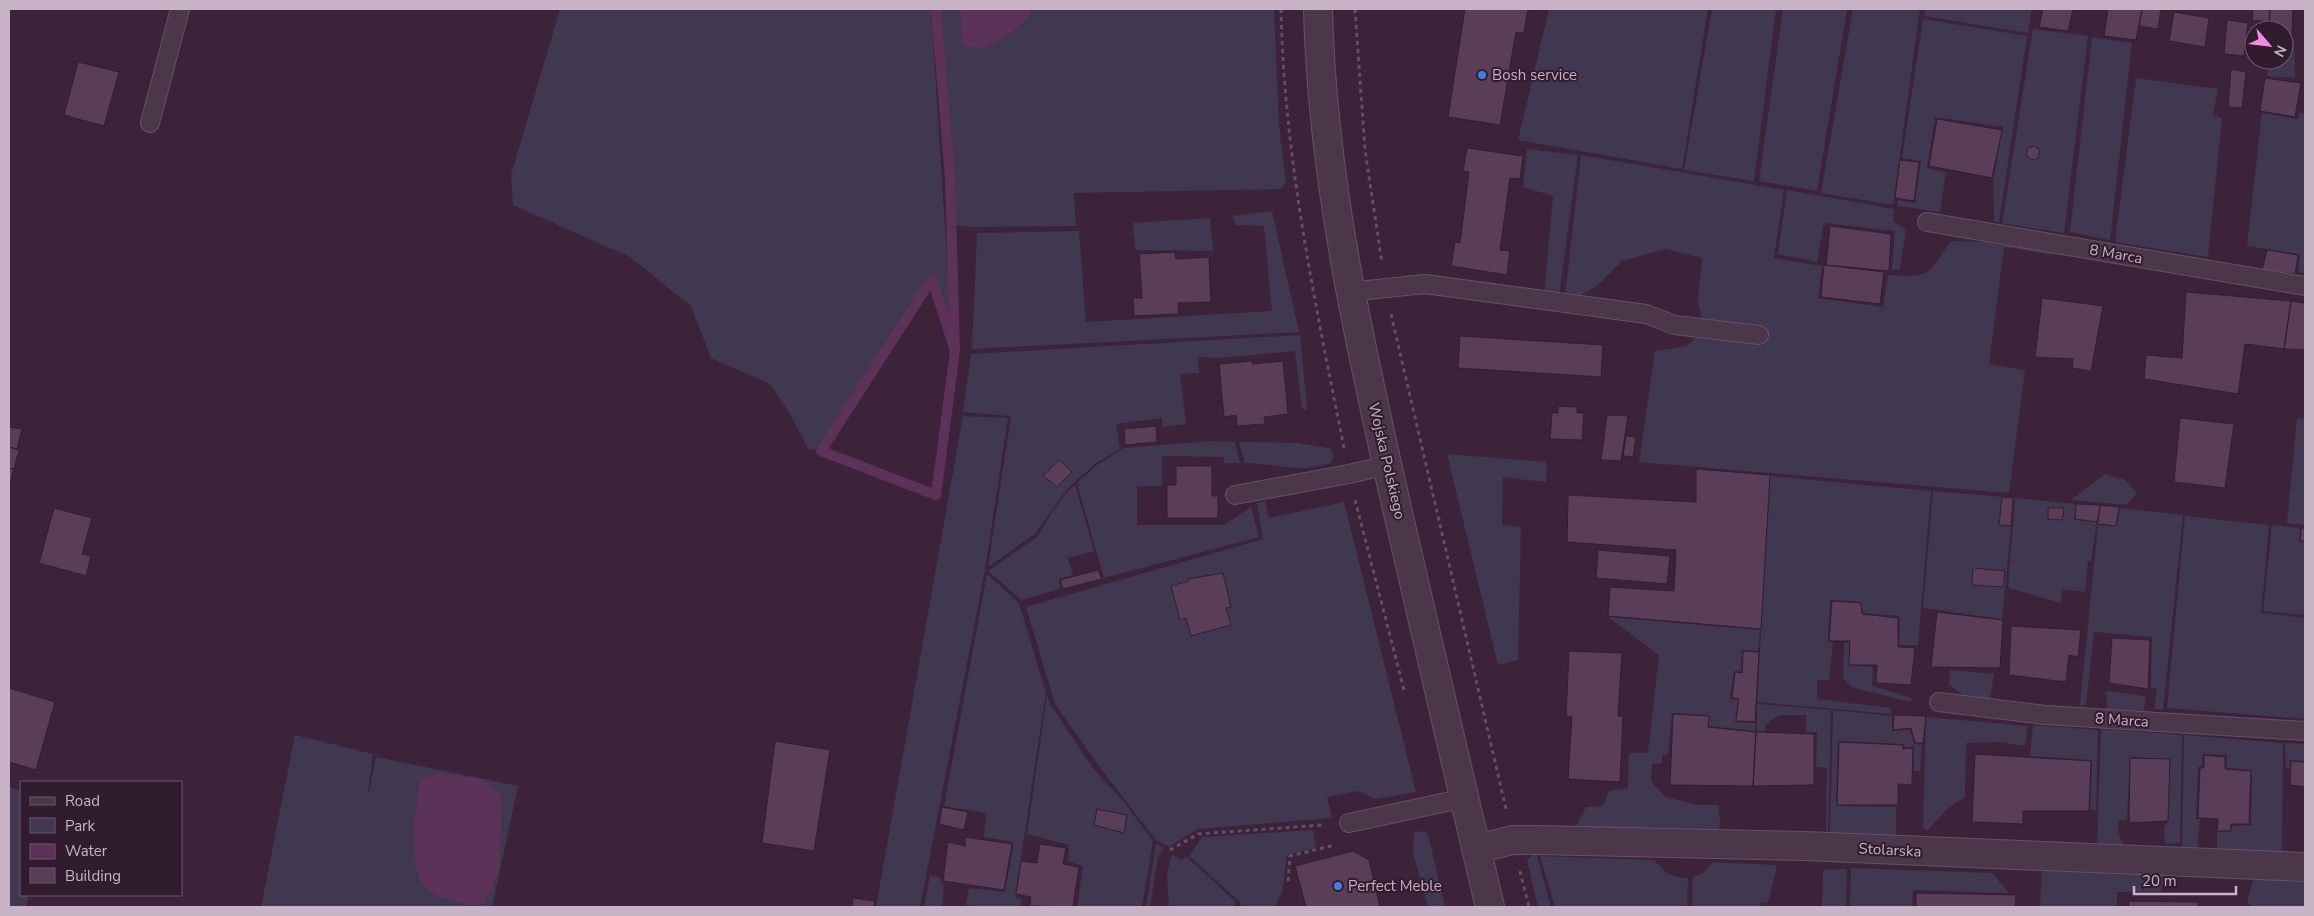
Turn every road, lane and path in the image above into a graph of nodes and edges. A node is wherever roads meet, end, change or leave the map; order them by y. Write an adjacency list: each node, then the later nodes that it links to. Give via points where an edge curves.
1 (180, 9): 4 (lane)
2 (1318, 9): 8 (street, Wojska Polskiego, via 1328,150)
3 (1355, 9): 7 (path, via 1365,150)
4 (150, 122)
5 (1927, 222): 6 (lane, 8 Marca)
6 (2305, 286)
7 (1386, 288): 8 (lane); 9 (lane, via 1425,284 1646,314 1675,325); 16 (path)
8 (1350, 292): 10 (street, Wojska Polskiego)
9 (1758, 335)
10 (1387, 465): 11 (lane); 14 (street, Wojska Polskiego)
11 (1235, 494)
12 (1939, 702): 13 (lane, 8 Marca, via 2045,715)
13 (2305, 731)
14 (1465, 798): 15 (lane); 18 (street, Wojska Polskiego)
15 (1349, 823): 19 (path, via 1198,834)
16 (1525, 840): 18 (street, Stolarska); 20 (street, Stolarska, via 1806,846); 23 (path)
17 (1344, 843): 21 (path, via 1290,856)
18 (1476, 849): 22 (street, Wojska Polskiego)
19 (1170, 850)
20 (2305, 867)
21 (1288, 881)
22 (1490, 907)
23 (1529, 907)

